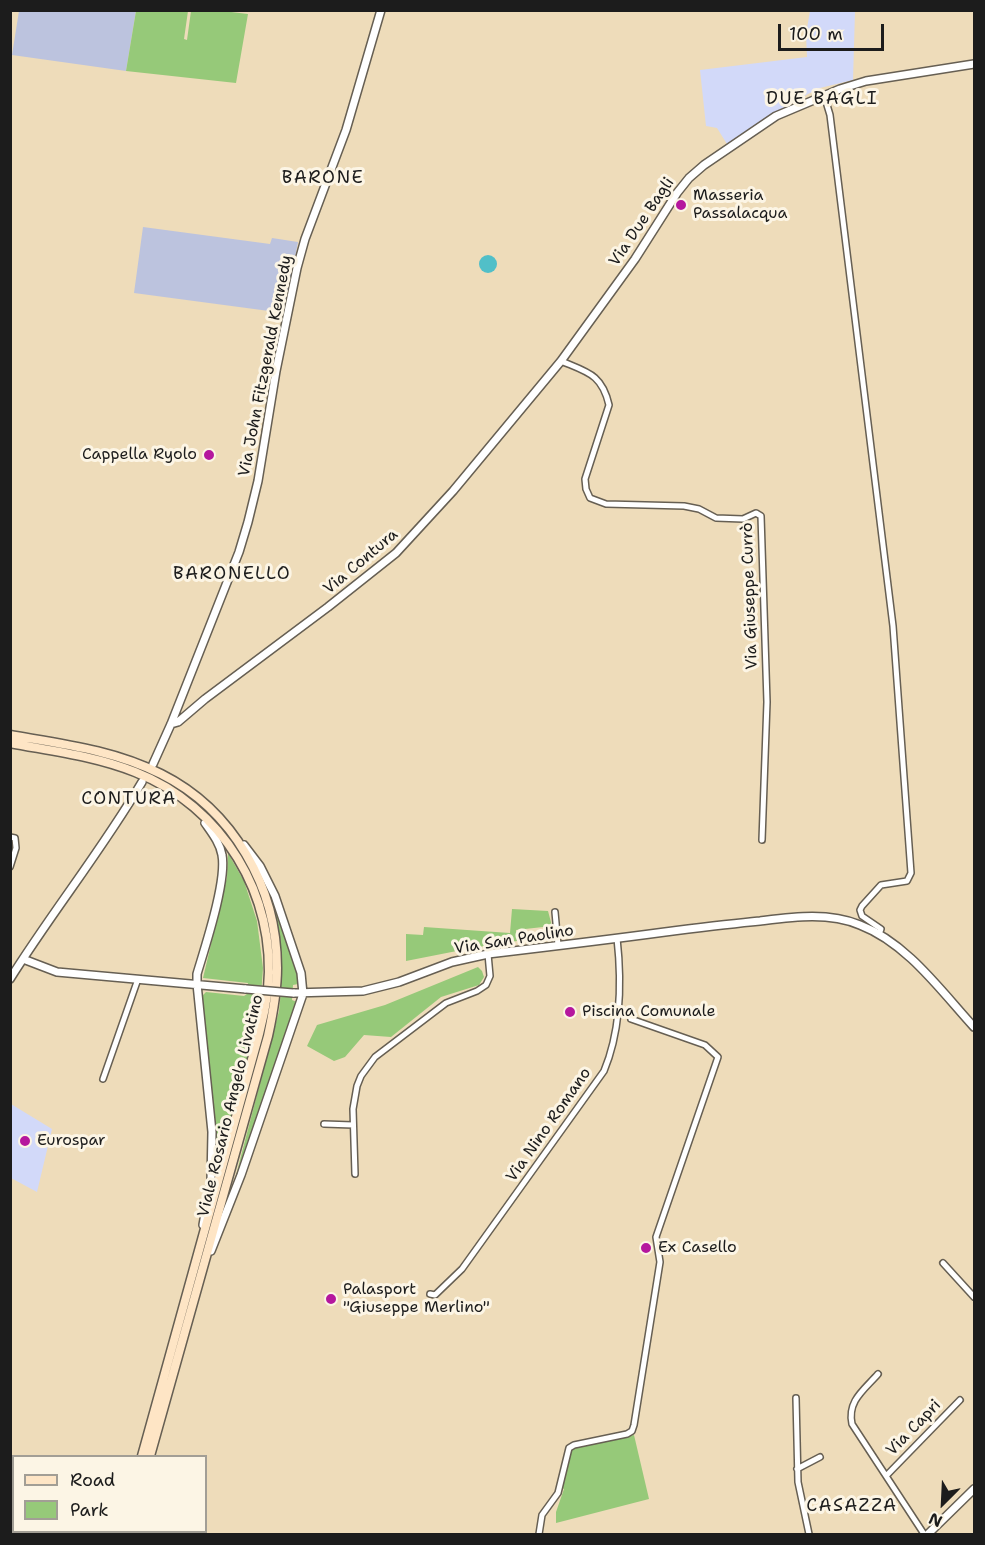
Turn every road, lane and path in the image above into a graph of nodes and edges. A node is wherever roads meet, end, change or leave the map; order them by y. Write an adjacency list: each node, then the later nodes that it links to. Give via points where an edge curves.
1 (381, 10): 5 (street, Via John Fitzgerald Kennedy, via 346,130 297,268 248,522)
2 (975, 64): 3 (street, Via Due Bagli, via 866,81)
3 (824, 95): 4 (street, Via Due Bagli, via 776,116 689,178); 16 (street, via 830,115 892,626 911,873 907,881 881,885 862,906 862,916 881,929)
4 (561, 360): 5 (street, Via Contura, via 453,491 396,553); 13 (street, Via Giuseppe Currò, via 598,379 609,405 585,479 590,498 606,504 684,506 716,518 743,519 756,513 761,516 767,702)
5 (171, 724): 8 (street)
6 (10, 735): 11 (main road, Viale Rosario Angelo Livatino, via 100,752 161,774 199,797)
7 (10, 743): 10 (main road, Viale Rosario Angelo Livatino, via 98,760 135,772)
8 (153, 764)
9 (142, 782): 20 (street)
10 (193, 806): 23 (street, via 213,834 223,861); 32 (main road, Viale Rosario Angelo Livatino, via 226,840 246,873 266,935 268,968 259,1034)
11 (235, 834): 24 (street, via 266,875 301,973); 32 (main road, Viale Rosario Angelo Livatino, via 254,869 271,916 277,951 276,990 252,1096)
12 (10, 837): 14 (street, via 15,838 16,848)
13 (762, 840)
14 (10, 867)
15 (555, 912): 18 (street)
16 (879, 934): 17 (street, Via San Paolino, via 859,924 811,916); 26 (street, Via San Paolino, via 914,963)
17 (617, 938): 18 (street, Via San Paolino); 33 (street, Via Nino Romano, via 618,1014 614,1043 604,1071 462,1269 435,1295)
18 (558, 945): 19 (street, Via San Paolino)
19 (488, 954): 24 (street, Via San Paolino, via 452,962 382,987 352,993); 29 (street, via 490,976 486,985 446,1003 389,1045 368,1066 357,1086)
20 (23, 958): 21 (street); 22 (street, Via San Paolino, via 57,972)
21 (10, 979)
22 (138, 979): 23 (street, Via San Paolino); 27 (street)
23 (197, 984): 24 (street, Via San Paolino, bridge); 32 (street, via 212,1157)
24 (303, 994): 32 (street, via 241,1175)
25 (631, 1019): 44 (street, via 705,1045 718,1057 656,1237 660,1262 632,1431 569,1448 558,1493 542,1515)
26 (975, 1027)
27 (102, 1079)
28 (324, 1124): 29 (street)
29 (353, 1125): 30 (street)
30 (355, 1174)
31 (944, 1263): 34 (street)
32 (197, 1275): 38 (main road, Viale Rosario Angelo Livatino); 39 (main road, Viale Rosario Angelo Livatino)
33 (430, 1294)
34 (975, 1297)
35 (879, 1374): 42 (street, Via Capri, via 854,1402 850,1415)
36 (796, 1398): 41 (street)
37 (960, 1400): 42 (street, Via Capri)
38 (142, 1455)
39 (150, 1455)
40 (820, 1457): 41 (street)
41 (797, 1469): 45 (street)
42 (886, 1475): 46 (street, Via Capri)
43 (975, 1489): 46 (street)
44 (539, 1534)
45 (809, 1534)
46 (926, 1534)

